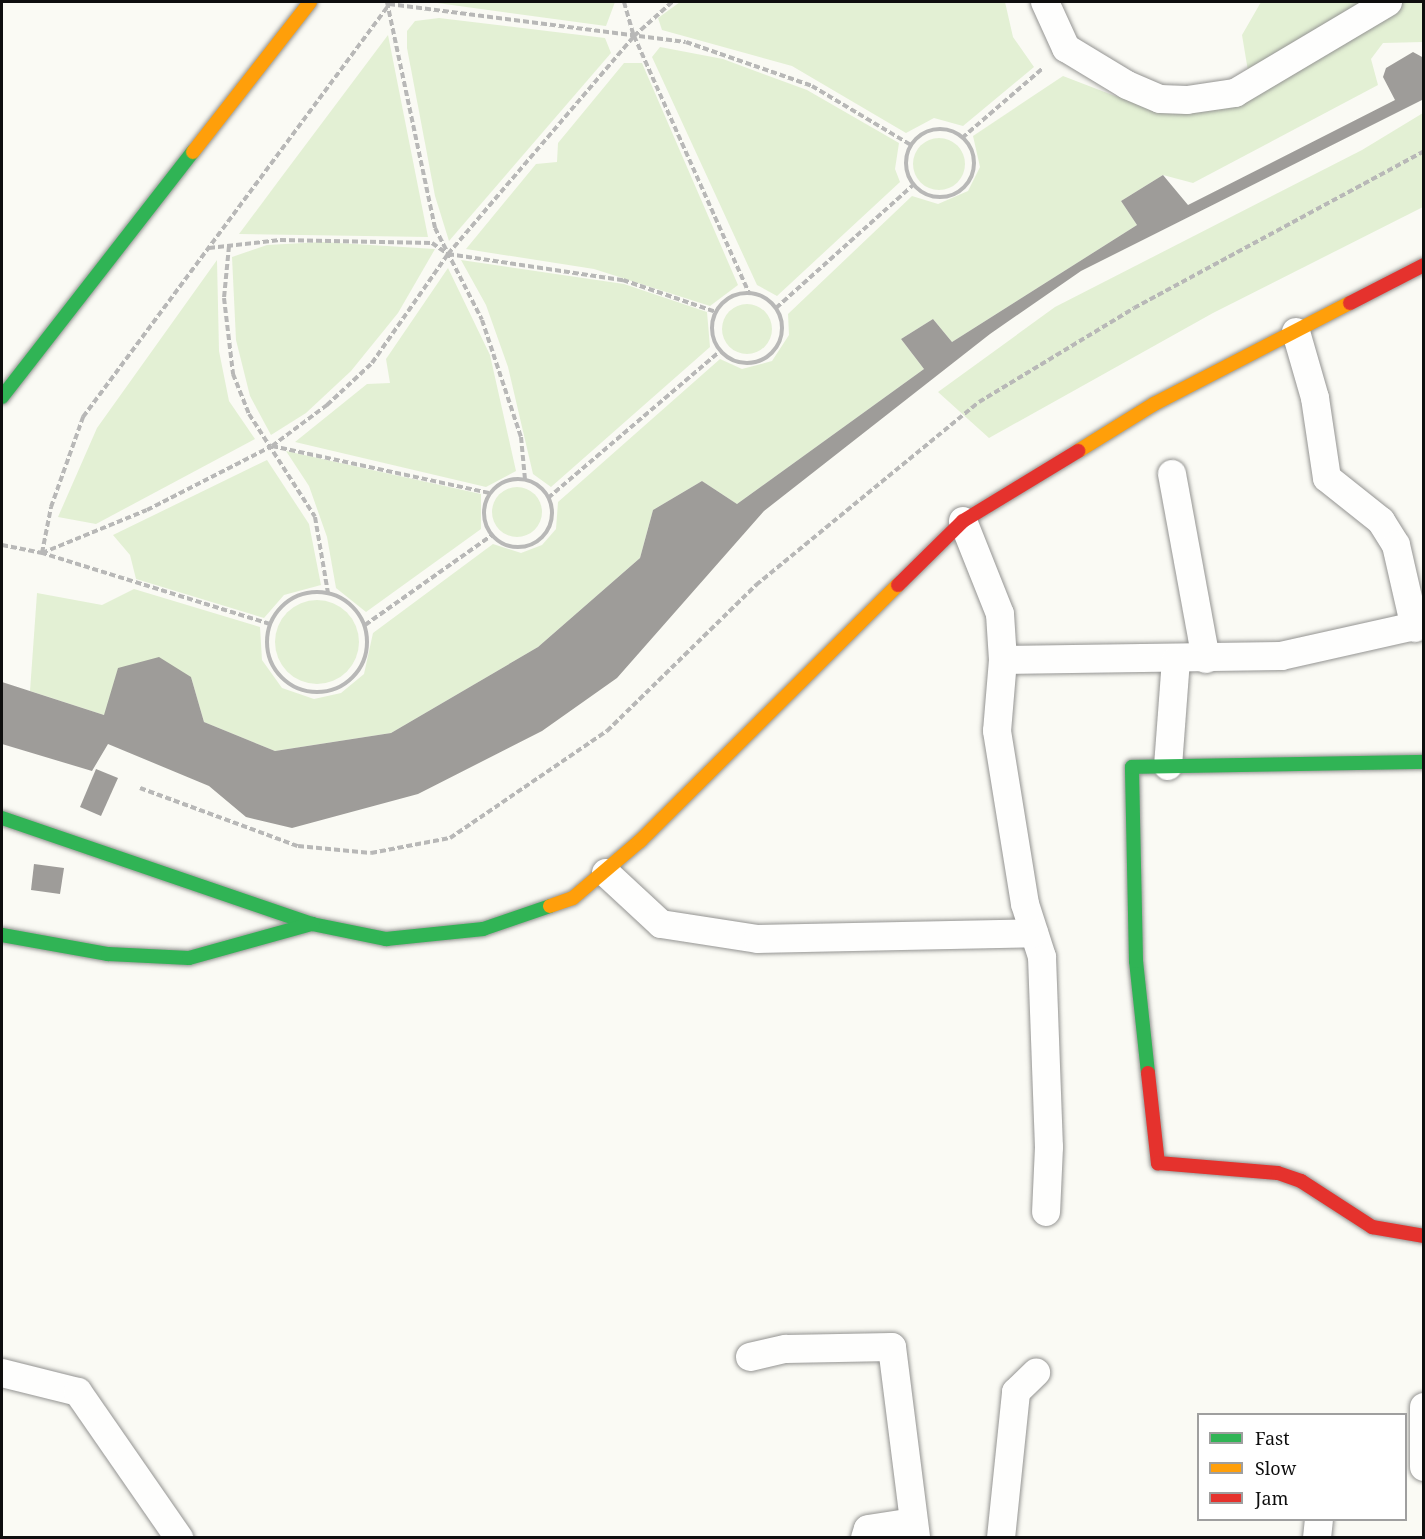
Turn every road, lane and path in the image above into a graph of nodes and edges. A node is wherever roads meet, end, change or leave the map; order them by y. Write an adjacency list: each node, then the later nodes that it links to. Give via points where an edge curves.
1 (310, 2): 22 (street)
2 (389, 2): 7 (path); 14 (path); 15 (path, via 418,163 435,228)
3 (624, 2): 7 (path)
4 (672, 2): 7 (path)
5 (1045, 2): 8 (street)
6 (1388, 2): 8 (street, via 1290,63 1235,93 1213,98 1160,99)
7 (634, 36): 10 (path, via 686,42 768,66 812,86); 15 (path); 17 (path)
8 (1066, 48): 9 (path)
9 (962, 138): 10 (path, via 929,131); 12 (path, via 973,157 963,188 932,197)
10 (911, 145): 12 (path, via 906,165)
11 (1424, 151): 41 (path, via 1134,308 979,402 756,585 607,731 450,838 371,853 298,846)
12 (913, 185): 18 (path)
13 (229, 246): 14 (path); 15 (path, via 369,239 432,243); 23 (path, via 224,298 233,374 249,414)
14 (208, 248): 31 (path, via 83,417 51,507)
15 (448, 254): 19 (path, via 623,280); 23 (path, via 372,363); 25 (path, via 482,320 503,380 521,437)
16 (1424, 265): 20 (street)
17 (749, 293): 18 (path); 19 (path, via 730,298)
18 (776, 308): 21 (path, via 783,330 773,352 752,362 729,358)
19 (716, 312): 21 (path, via 713,332)
20 (1296, 332): 28 (street, via 1154,404); 35 (street, via 1315,398 1327,478 1381,521 1396,545)
21 (721, 350): 27 (path)
22 (2, 397)
23 (272, 446): 26 (path); 31 (path, via 147,510); 32 (path, via 315,518)
24 (1172, 474): 36 (street)
25 (525, 479): 26 (path, via 505,481); 27 (path)
26 (490, 492): 29 (path, via 484,514)
27 (548, 498): 29 (path, via 548,529 532,543 510,546)
28 (963, 521): 37 (street, via 1000,614); 43 (street)
29 (492, 535): 34 (path)
30 (2, 545): 31 (path)
31 (42, 553): 33 (path)
32 (328, 593): 33 (path, via 287,602); 34 (path, via 357,610)
33 (270, 624): 34 (path, via 268,657 276,671 287,683 317,693 348,683 359,671 366,657)
34 (365, 625)
35 (1419, 626): 36 (street, via 1281,656)
36 (1206, 659): 38 (street)
37 (1003, 660): 38 (street); 45 (street, via 997,731 1025,904)
38 (1176, 660): 40 (street)
39 (1424, 762): 40 (street)
40 (1168, 766): 48 (street, via 1132,767 1136,961 1158,1163 1278,1173 1301,1181 1363,1224)
41 (140, 788)
42 (2, 818): 44 (street)
43 (606, 873): 44 (street, via 573,898 483,929 386,939); 45 (street, via 661,924 758,939)
44 (312, 924): 46 (street, via 189,958 108,954)
45 (1034, 933): 47 (street, via 1042,957 1046,1012)
46 (2, 935)
47 (1046, 1212)
48 (1424, 1236)
49 (750, 1357): 55 (street, via 786,1349 892,1347)
50 (2, 1373): 56 (street, via 78,1392)
51 (1036, 1373): 58 (street, via 1016,1392)
52 (1424, 1407): 53 (street)
53 (1424, 1467)
54 (1319, 1521): 59 (street)
55 (914, 1530): 57 (street, via 868,1529)
56 (179, 1538)
57 (865, 1538)
58 (1000, 1538)
59 (1317, 1538)

